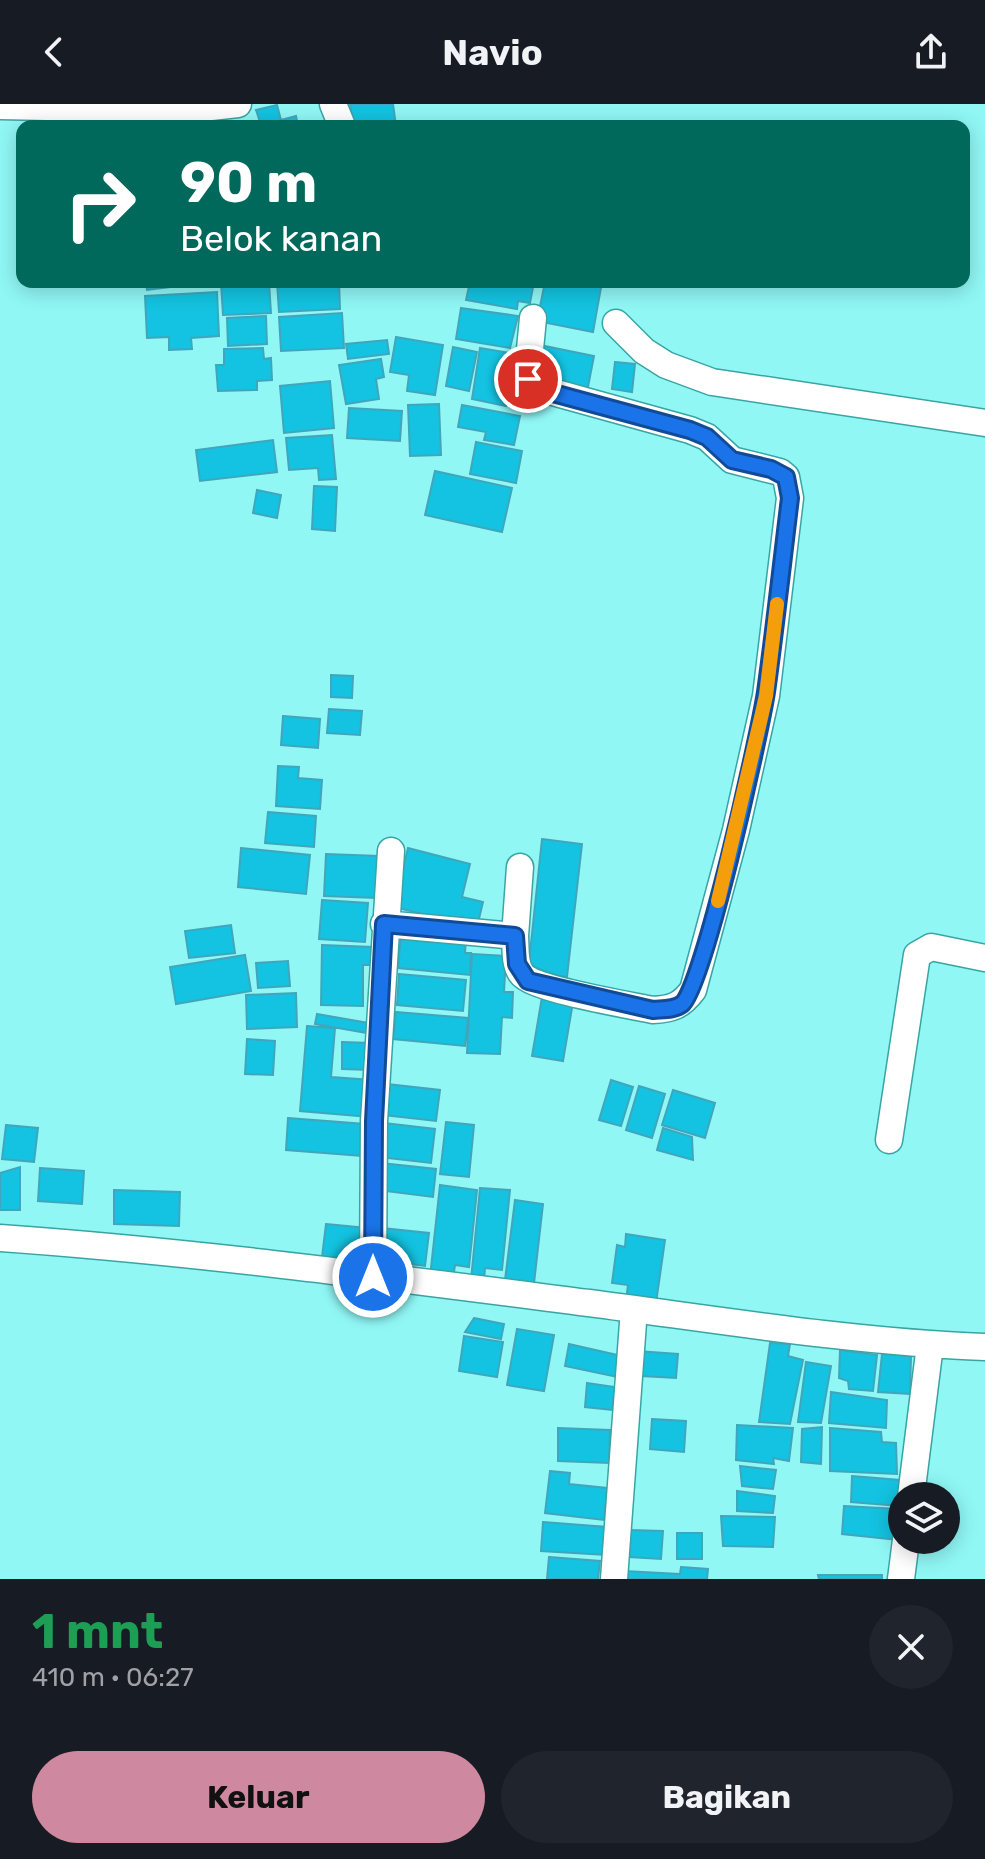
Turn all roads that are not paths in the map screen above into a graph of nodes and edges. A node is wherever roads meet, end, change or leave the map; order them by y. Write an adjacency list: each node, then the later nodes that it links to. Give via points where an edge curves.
1 (238, 104): 2 (street, via 184,110)
2 (0, 106)
3 (533, 318): 9 (street, via 531,386 707,437 732,460 780,472 790,498 766,696 693,990 683,1004 653,1010 539,985 521,974)
4 (616, 323): 5 (street, via 666,365 712,382)
5 (985, 423)
6 (391, 851): 8 (street)
7 (520, 867): 9 (street)
8 (384, 924): 9 (street); 13 (street)
9 (515, 936)
10 (985, 958): 11 (street, via 931,947 914,960)
11 (889, 1140)
12 (0, 1238): 13 (street)
13 (373, 1277): 14 (street)
14 (634, 1309): 15 (street); 19 (street)
15 (930, 1345): 16 (street); 17 (street)
16 (985, 1347)
17 (913, 1482)
18 (904, 1554): 20 (street)
19 (614, 1579)
20 (901, 1579)

